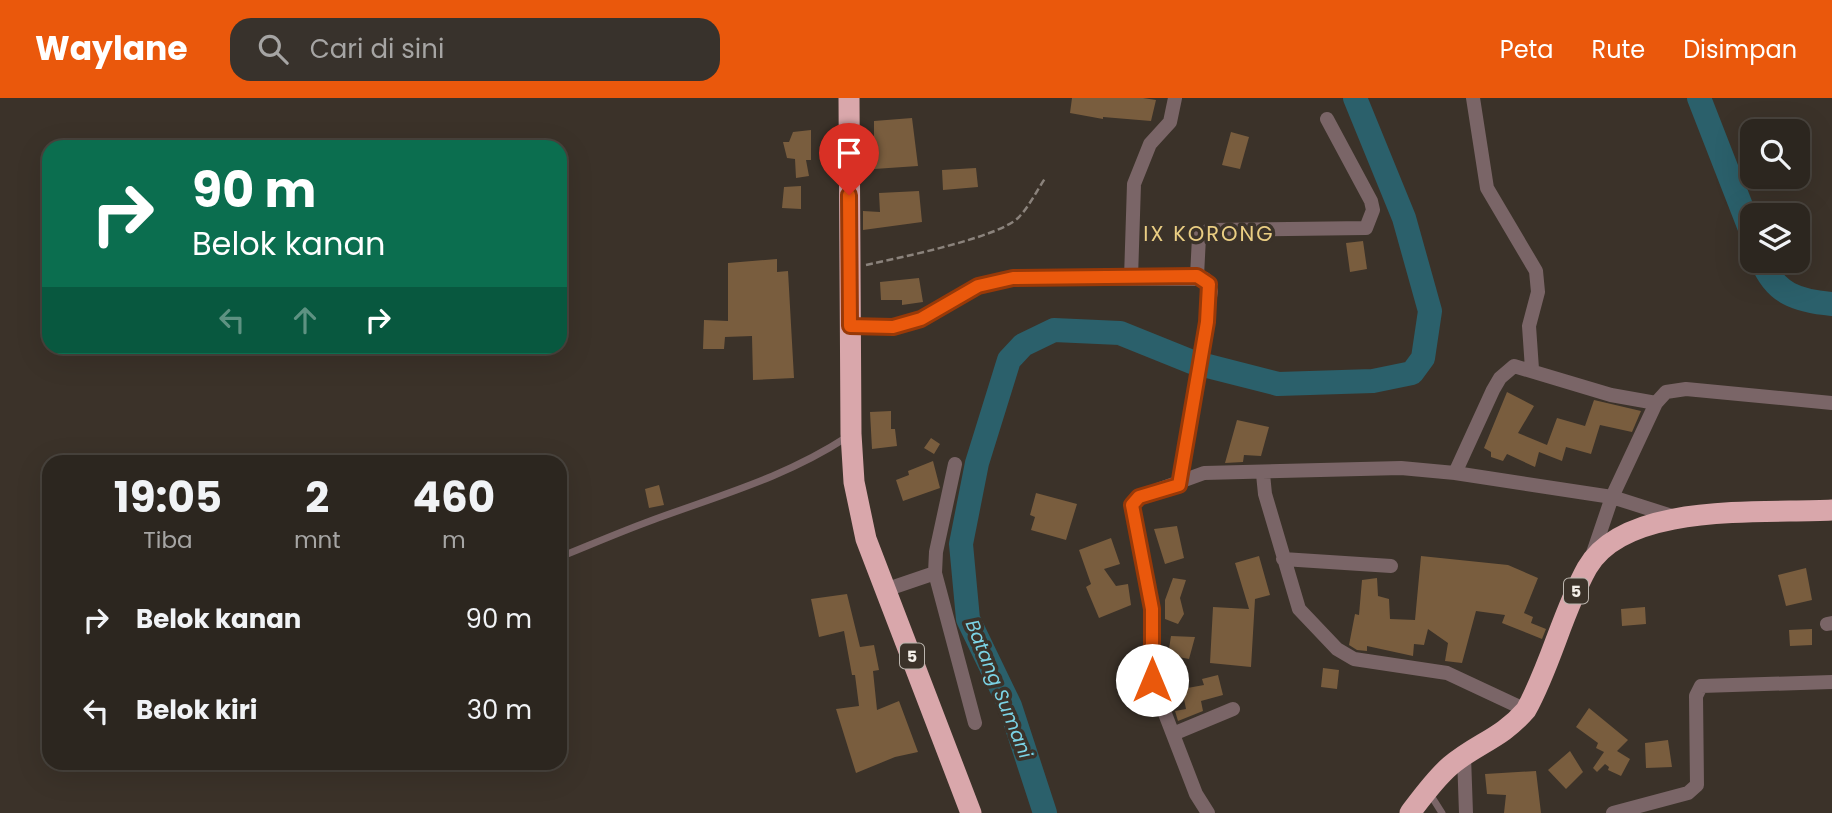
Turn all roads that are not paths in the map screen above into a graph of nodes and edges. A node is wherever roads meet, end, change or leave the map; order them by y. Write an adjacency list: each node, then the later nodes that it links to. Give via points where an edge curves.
1 (849, 98): 7 (highway, 5)
2 (1175, 98): 6 (street, via 1170,122 1150,144 1134,184)
3 (1473, 98): 8 (street, via 1487,188 1536,271 1538,292 1529,326)
4 (1327, 119): 5 (street, via 1371,201 1371,223 1358,230 1209,230 1199,237)
5 (1197, 276): 6 (street); 15 (street, via 1205,278 1211,291)
6 (1131, 278): 7 (street, via 1013,278 978,286 902,325)
7 (850, 326): 11 (highway, 5)
8 (1532, 369): 10 (street, via 1611,396); 13 (street, via 1514,366 1500,378)
9 (1832, 402): 10 (street, via 1679,388 1666,392)
10 (1656, 403): 16 (street)
11 (851, 434): 19 (lane, via 813,458 746,489); 24 (highway, 5, via 855,490 866,539)
12 (955, 464): 23 (street)
13 (1455, 473): 14 (street, via 1401,468); 16 (street)
14 (1263, 474): 15 (street, via 1204,473); 20 (street)
15 (1179, 485): 29 (street, via 1139,497 1132,505 1152,609 1152,680)
16 (1612, 497): 18 (street); 21 (street)
17 (1832, 510): 18 (highway, 5)
18 (1675, 516): 21 (highway, 5, via 1629,531)
19 (567, 553)
20 (1283, 559): 22 (street); 27 (street, via 1302,614 1343,654 1447,673)
21 (1589, 564): 27 (highway, 5)
22 (1391, 566)
23 (935, 573): 24 (street); 28 (street)
24 (885, 590): 32 (highway, 5)
25 (1832, 682): 37 (street, via 1701,686 1696,696 1697,785 1688,793)
26 (1233, 709): 29 (street)
27 (1526, 710): 30 (highway, 5, via 1512,727)
28 (975, 723)
29 (1173, 734): 33 (street)
30 (1464, 756): 31 (highway, 5); 36 (street)
31 (1427, 791): 34 (highway, 5); 35 (lane)
32 (971, 813)
33 (1208, 813)
34 (1410, 813)
35 (1442, 813)
36 (1466, 813)
37 (1613, 813)

